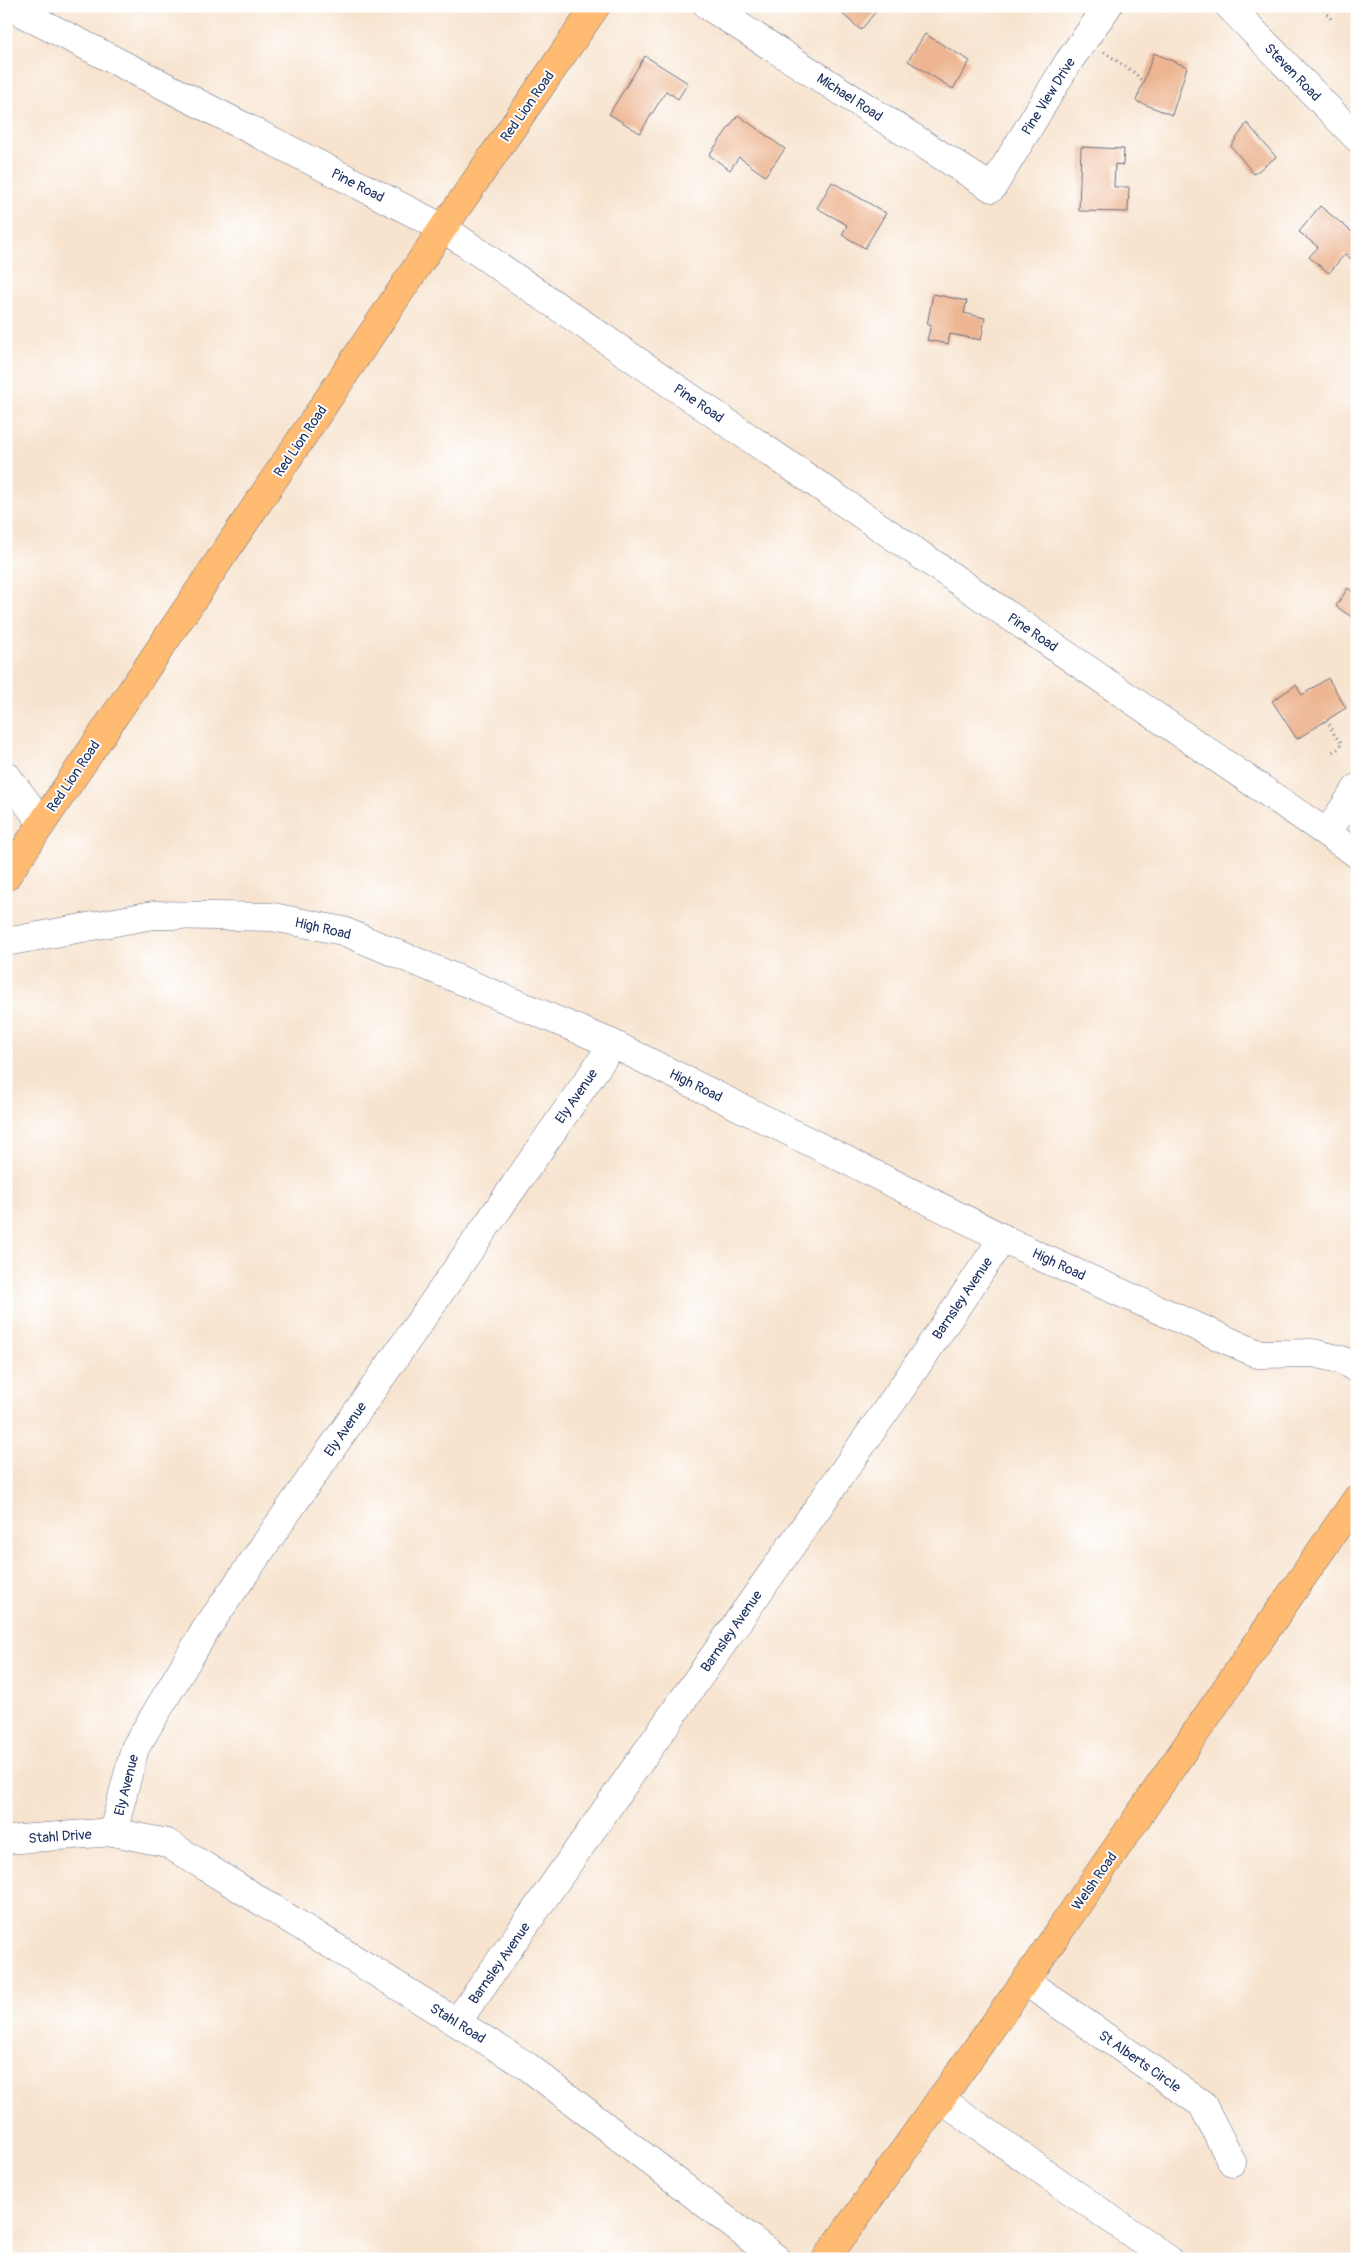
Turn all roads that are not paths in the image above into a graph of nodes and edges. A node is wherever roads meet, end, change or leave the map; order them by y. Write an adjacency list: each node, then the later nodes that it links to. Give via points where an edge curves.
1 (8, 6): 8 (street, Pine Road)
2 (596, 6): 8 (main road, Red Lion Road)
3 (708, 6): 7 (street, Michael Road)
4 (1108, 6): 7 (street, Pine View Drive, via 1069,61)
5 (1229, 6): 6 (street, Steven Road)
6 (1357, 138)
7 (992, 188)
8 (443, 228): 11 (main road, Red Lion Road); 12 (street, Pine Road)
9 (6, 775): 11 (street)
10 (1357, 788): 12 (street)
11 (42, 823): 14 (main road, Red Lion Road)
12 (1327, 834): 13 (street, Pine Road)
13 (1357, 854)
14 (6, 877)
15 (6, 942): 16 (street, High Road, via 153,915 272,917 344,931)
16 (613, 1044): 17 (street, High Road); 22 (street, Ely Avenue, via 206,1629 134,1748)
17 (1003, 1238): 19 (street, High Road, via 1258,1354); 25 (street, Barnsley Avenue)
18 (1357, 1346): 19 (street)
19 (1313, 1353): 20 (street, High Road, via 1342,1360)
20 (1357, 1369)
21 (1357, 1498): 24 (main road, Welsh Road)
22 (113, 1832): 23 (street, Stahl Drive); 25 (street, Stahl Road, via 167,1843)
23 (6, 1840)
24 (1025, 1981): 26 (main road, Welsh Road); 27 (street, St Alberts Circle, via 1202,2104)
25 (456, 2022): 29 (street, Stahl Road, via 527,2066)
26 (940, 2099): 28 (main road, Welsh Road); 30 (street)
27 (1232, 2162)
28 (834, 2256)
29 (777, 2259)
30 (1168, 2259)

